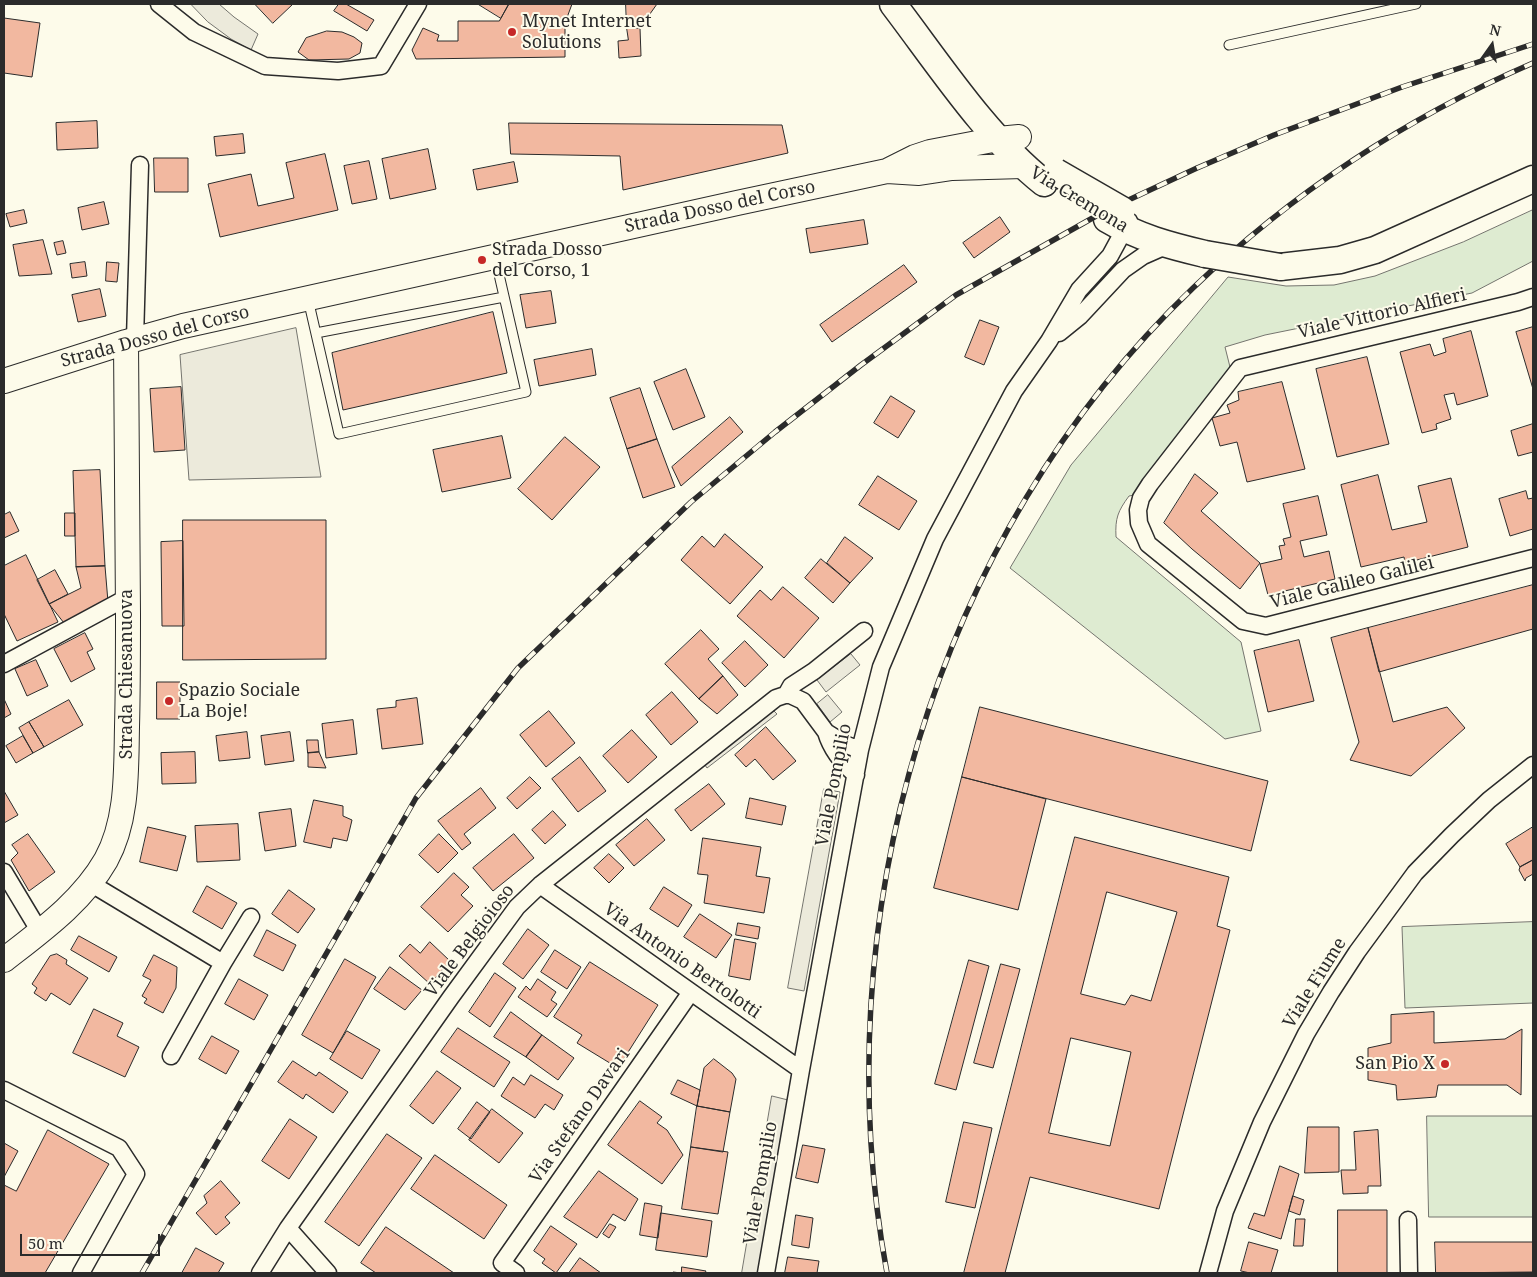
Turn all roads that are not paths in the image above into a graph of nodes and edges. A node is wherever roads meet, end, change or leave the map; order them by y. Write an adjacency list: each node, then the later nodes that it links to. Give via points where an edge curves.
1 (159, 4): 2 (street, via 194,32 265,66 338,71 381,66)
2 (418, 4)
3 (893, 4): 7 (main road, Via Cremona)
4 (909, 4): 7 (main road, Via Cremona)
5 (1416, 4): 6 (lane)
6 (1229, 44)
7 (964, 84): 8 (main road, Via Cremona); 8 (main road, Via Cremona, via 978,115)
8 (1007, 133): 10 (main road, Via Cremona); 11 (main road, Strada Dosso del Corso, via 915,157); 12 (main road, Via Cremona, via 1043,162)
9 (140, 165): 22 (street)
10 (1023, 166): 11 (main road, Strada Dosso del Corso, via 952,168 919,173); 12 (main road, Via Cremona)
11 (887, 171): 17 (main road, Strada Dosso del Corso)
12 (1050, 177): 14 (main road, Via Cremona, bridge)
13 (1533, 179): 16 (main road, Via Cremona, via 1375,250 1340,260 1302,257 1282,260)
14 (1121, 218): 15 (main road, Via Cremona); 16 (main road, Via Cremona, via 1170,228); 23 (street, Viale Pompilio, via 1110,256 1079,290)
15 (1168, 245): 16 (main road, Via Cremona); 23 (street, Viale Pompilio, via 1143,256 1123,270 1080,316)
16 (1211, 247)
17 (495, 257): 18 (lane); 20 (main road, Strada Dosso del Corso)
18 (504, 297): 21 (lane); 21 (lane, via 526,392 339,434)
19 (1533, 297): 24 (street, Viale Vittorio Alfieri)
20 (308, 298): 21 (lane); 22 (main road, Strada Dosso del Corso)
21 (316, 333)
22 (130, 341): 25 (main road, Strada Dosso del Corso); 27 (main road, Strada Chiesanuova)
23 (1049, 341): 34 (street, Viale Pompilio, via 1014,390 935,539 881,667)
24 (1240, 368): 26 (street, Viale Galileo Galilei, via 1150,484 1138,510 1139,523 1148,544 1243,621 1266,626)
25 (4, 381)
26 (1533, 558)
27 (128, 597): 29 (street); 38 (main road, Strada Chiesanuova, via 123,807 116,837)
28 (864, 631): 30 (street, Viale Belgioioso)
29 (4, 664)
30 (814, 671): 31 (street, Viale Belgioioso, via 791,686); 32 (street, Viale Belgioioso, via 806,684)
31 (786, 695): 32 (street); 39 (street, Viale Belgioioso, via 776,698)
32 (803, 701): 33 (street)
33 (826, 732): 34 (street, via 847,746); 36 (street, via 830,744)
34 (860, 750): 36 (street, Viale Pompilio)
35 (1533, 765): 55 (street, Viale Fiume, via 1489,800 1415,873 1331,992 1262,1122 1224,1211)
36 (856, 775): 46 (street, Viale Pompilio)
37 (4, 872): 41 (street)
38 (90, 884): 41 (main road, Strada Chiesanuova); 43 (street)
39 (540, 885): 44 (street, Via Antonio Bertolotti); 49 (street, Viale Belgioioso, via 517,907)
40 (251, 917): 43 (street)
41 (40, 932): 42 (main road, Strada Chiesanuova)
42 (4, 960)
43 (223, 963): 45 (street)
44 (691, 992): 46 (street, Via Antonio Bertolotti); 53 (street, Via Stefano Davari, via 502,1263)
45 (171, 1056)
46 (801, 1070): 54 (street, Viale Pompilio)
47 (4, 1090): 50 (street, via 119,1148 136,1174)
48 (1408, 1220): 56 (street)
49 (288, 1228): 51 (street, Viale Belgioioso); 52 (street)
50 (81, 1273)
51 (260, 1273)
52 (328, 1273)
53 (516, 1273)
54 (766, 1273)
55 (1208, 1273)
56 (1409, 1273)

